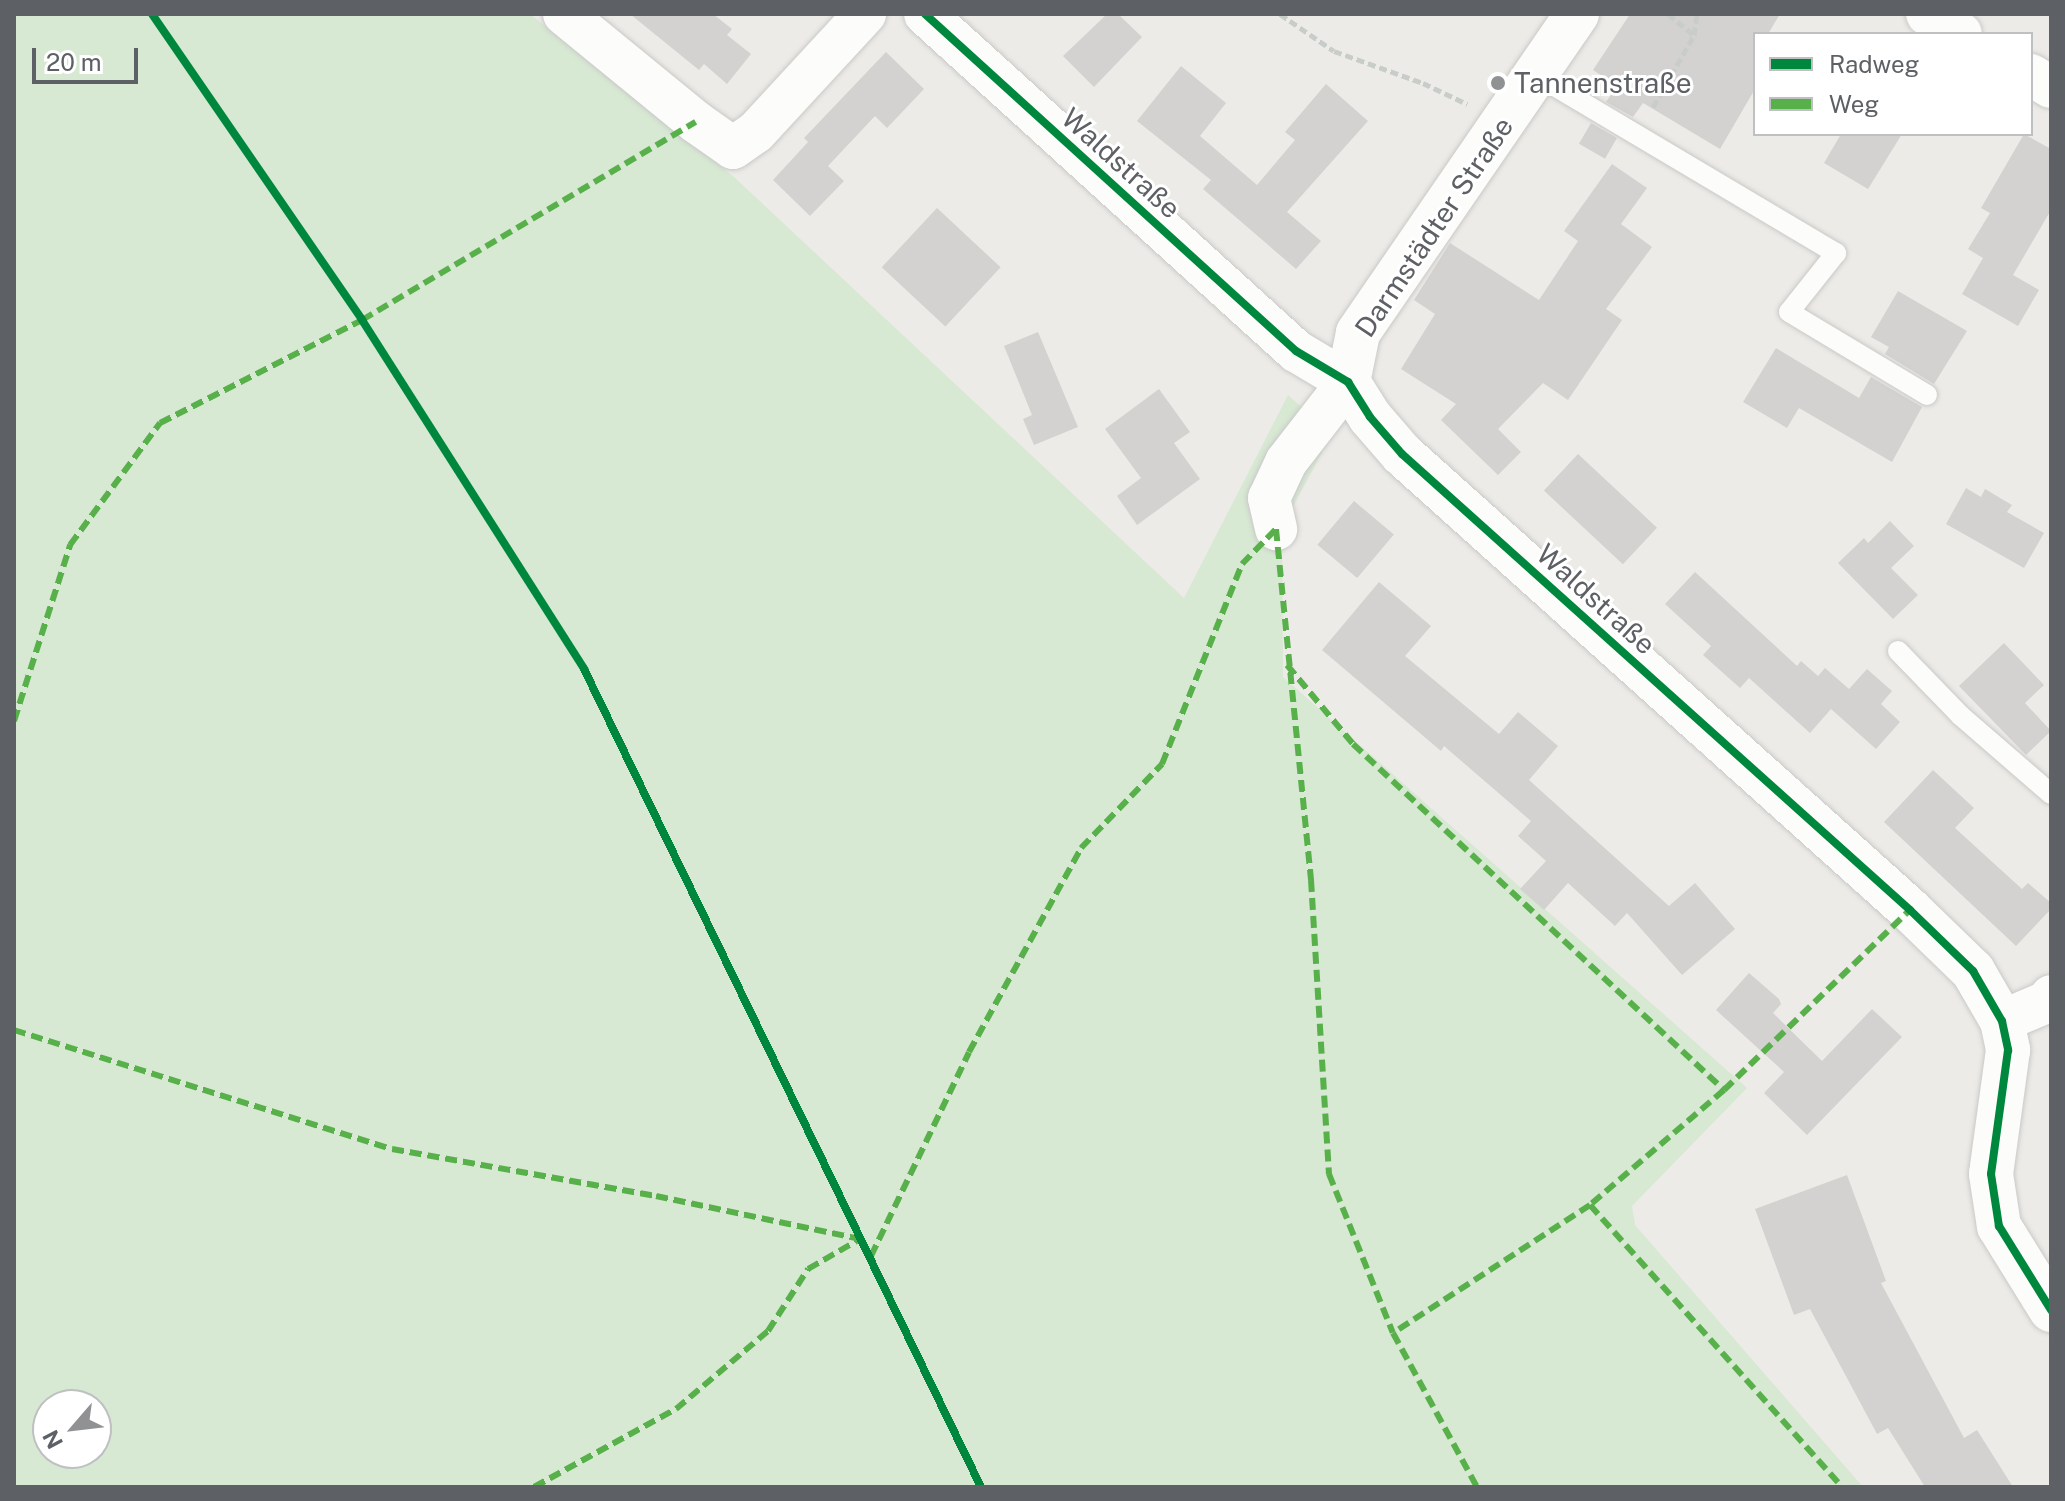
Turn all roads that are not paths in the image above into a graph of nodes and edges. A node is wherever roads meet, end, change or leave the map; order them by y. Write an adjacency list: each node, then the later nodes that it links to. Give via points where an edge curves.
1 (564, 14): 2 (street, via 733,148 756,132)
2 (865, 14)
3 (925, 14): 10 (street, Waldstraße, via 1296,351)
4 (1577, 14): 7 (street, Darmstädter Straße)
5 (1927, 14): 6 (street)
6 (1958, 32)
7 (1536, 75): 10 (street, Darmstädter Straße, via 1358,333); 11 (lane, via 1836,253 1789,312)
8 (2033, 76): 9 (street)
9 (2051, 87)
10 (1348, 382): 12 (street, Darmstädter Straße, via 1286,462 1269,498); 16 (street, Waldstraße, via 1402,454 1973,971)
11 (1927, 395)
12 (1276, 529)
13 (1898, 651): 14 (lane, via 1961,716)
14 (2051, 794)
15 (2051, 996): 16 (street)
16 (2002, 1021): 17 (street, Waldstraße, via 2008,1050 1991,1174 1999,1226)
17 (2051, 1310)

